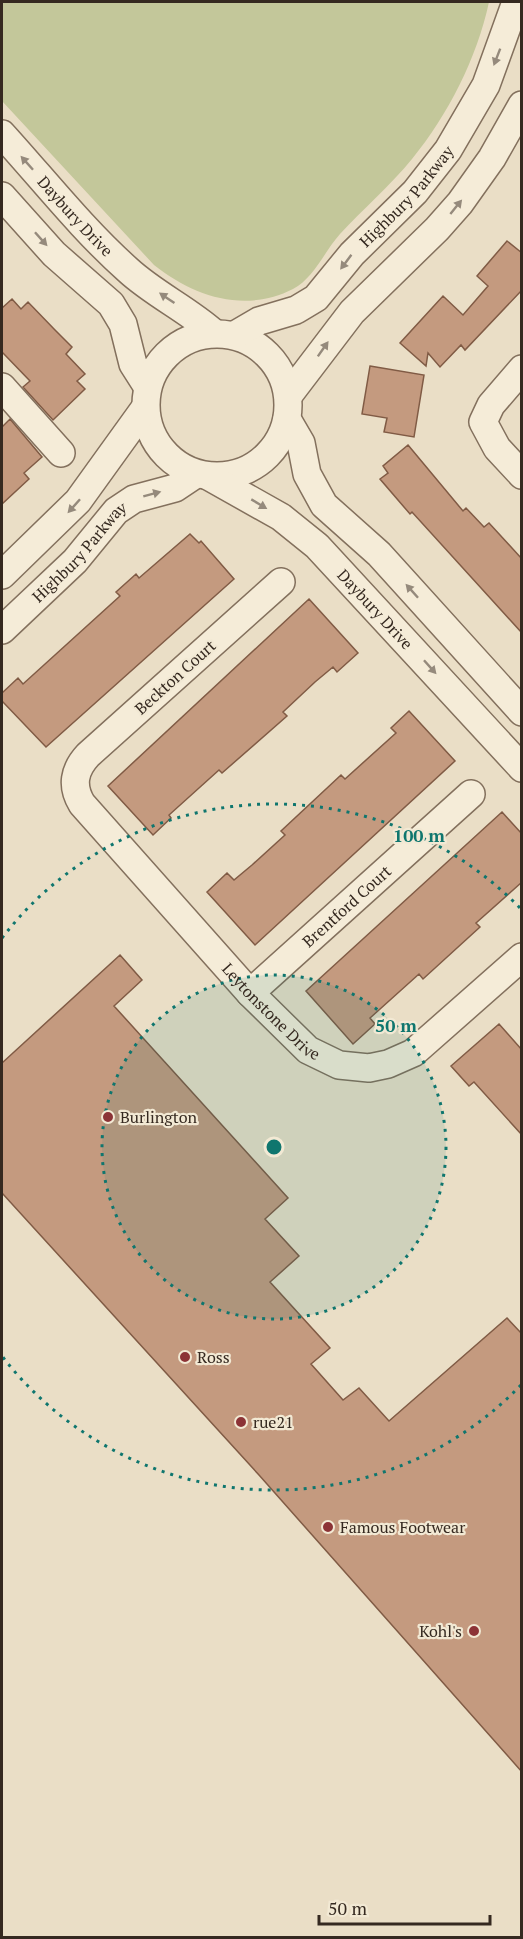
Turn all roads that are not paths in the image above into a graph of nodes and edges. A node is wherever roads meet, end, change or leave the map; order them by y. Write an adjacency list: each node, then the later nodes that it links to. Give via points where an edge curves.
1 (516, 2): 5 (street, Highbury Parkway, one-way to 5, via 486,84 454,141 415,192 352,254 316,298 296,310)
2 (522, 105): 9 (street, one-way to 2, via 352,312 437,229 459,202 492,158)
3 (2, 134): 5 (street, Daybury Drive, one-way to 3, via 116,259)
4 (2, 196): 8 (street, one-way to 8, via 54,254 111,304 123,324)
5 (224, 334): 8 (street, via 191,337 172,349 156,366); 9 (street, via 265,351 276,364)
6 (522, 369): 12 (street, via 491,405 483,422 491,439)
7 (3, 392): 10 (street)
8 (146, 397): 11 (street, via 148,425 160,448 180,466); 13 (street, one-way to 13, via 78,501)
9 (287, 407): 11 (street, via 280,439 267,456 229,475); 16 (street, one-way to 9, via 380,554 324,505 307,474 301,443)
10 (61, 453)
11 (202, 475): 15 (street, Highbury Parkway, one-way to 11, via 75,561 116,511 134,499 175,488); 17 (street, Daybury Drive, one-way to 17, via 281,517 317,546)
12 (522, 475)
13 (2, 575)
14 (281, 582): 18 (street, Beckton Court, via 88,755)
15 (2, 630)
16 (522, 712)
17 (522, 768)
18 (75, 776): 21 (street, Leytonstone Drive, via 82,804)
19 (471, 794): 21 (street, Brentford Court)
20 (516, 973): 21 (street, Leytonstone Drive, via 413,1053 369,1068 339,1065 320,1058)
21 (250, 993)

